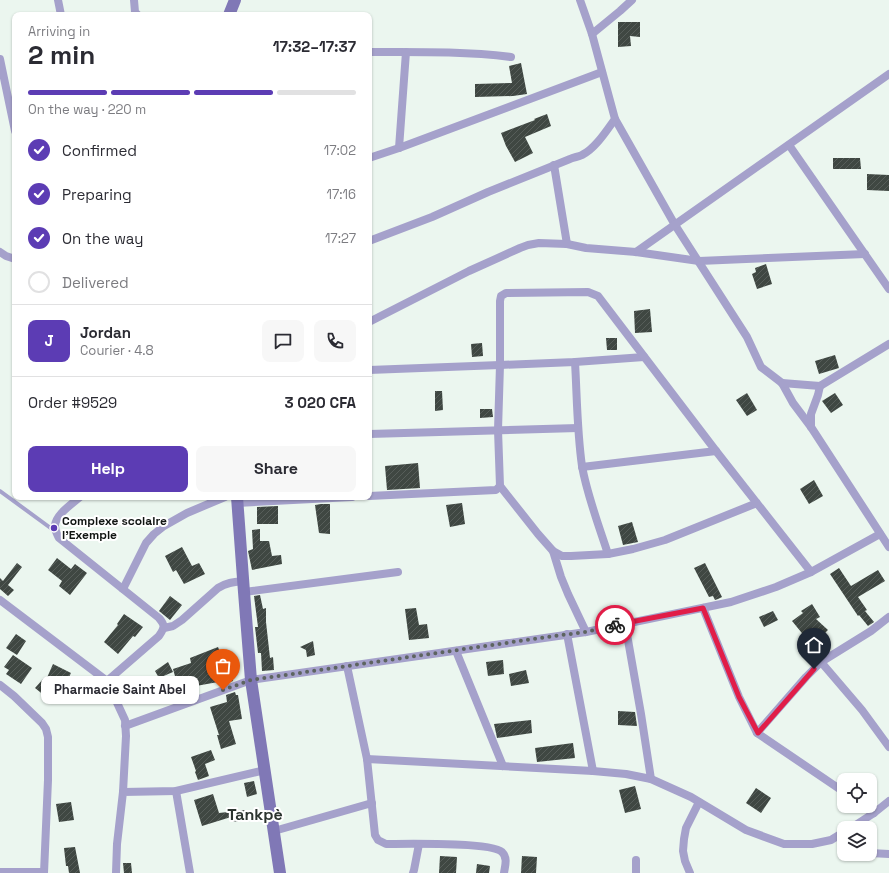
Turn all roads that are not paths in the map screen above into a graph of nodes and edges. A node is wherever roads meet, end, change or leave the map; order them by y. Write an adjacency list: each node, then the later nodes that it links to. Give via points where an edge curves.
1 (58, 0): 6 (street)
2 (134, 0): 7 (street)
3 (235, 0): 8 (street)
4 (580, 0): 9 (street)
5 (632, 0): 9 (street)
6 (60, 12)
7 (135, 12)
8 (230, 12)
9 (592, 34): 14 (street)
10 (372, 52): 11 (street)
11 (406, 52): 12 (street); 19 (street)
12 (511, 57)
13 (0, 59): 16 (street)
14 (602, 72): 17 (street); 19 (street)
15 (889, 74): 18 (street)
16 (12, 117)
17 (615, 119): 21 (street, via 600,139 583,155); 22 (street)
18 (789, 145): 22 (street); 27 (street)
19 (399, 148): 20 (street)
20 (372, 157)
21 (554, 165): 23 (street, via 432,217); 24 (street)
22 (675, 225): 26 (street); 29 (street)
23 (372, 239)
24 (566, 244): 26 (street); 31 (street, via 539,243 520,248 469,270)
25 (0, 252): 28 (street)
26 (636, 252): 29 (street)
27 (865, 254): 29 (street); 30 (street)
28 (12, 257)
29 (699, 261): 37 (street, via 747,337 761,367)
30 (889, 290)
31 (372, 320)
32 (889, 344): 38 (street)
33 (644, 357): 34 (street); 35 (street, via 598,296 593,293 506,293 501,296 500,301); 43 (street)
34 (575, 362): 35 (street); 40 (street)
35 (500, 365): 36 (street); 41 (street)
36 (372, 370)
37 (782, 383): 38 (street); 39 (street)
38 (820, 386): 39 (street, via 810,414)
39 (811, 427): 55 (street)
40 (578, 428): 41 (street); 44 (street)
41 (498, 430): 42 (street); 45 (street)
42 (372, 434)
43 (716, 451): 44 (street); 53 (street)
44 (582, 467): 58 (street)
45 (500, 486): 47 (street, via 496,490); 57 (street)
46 (0, 491): 49 (lane)
47 (372, 496)
48 (12, 500): 54 (lane)
49 (12, 500)
50 (77, 500): 54 (street, via 57,518)
51 (218, 500): 62 (street, via 187,513 154,534 146,543)
52 (237, 500): 61 (street)
53 (757, 503): 58 (street, via 665,540 633,550); 60 (street)
54 (56, 532): 62 (street)
55 (880, 534): 56 (street); 60 (street)
56 (889, 547)
57 (553, 551): 58 (street, via 562,556); 68 (street, via 561,577)
58 (608, 554)
59 (398, 572): 61 (street)
60 (811, 572): 64 (street, via 776,587)
61 (243, 587): 67 (street, via 228,583 223,585 182,620); 73 (street)
62 (123, 589): 67 (street, via 159,618)
63 (0, 600): 74 (street)
64 (703, 608): 66 (street); 77 (street, via 739,697)
65 (889, 617): 71 (street)
66 (625, 623): 68 (street); 83 (street)
67 (164, 628): 74 (street, via 159,636)
68 (586, 632): 69 (street)
69 (567, 634): 70 (street); 82 (street)
70 (456, 651): 72 (street); 80 (street)
71 (822, 662): 77 (street); 78 (street, via 862,710)
72 (348, 666): 73 (street); 79 (street)
73 (251, 680): 76 (street); 81 (street)
74 (107, 681): 76 (street)
75 (0, 685): 100 (street, via 42,723 48,737)
76 (126, 726): 86 (street)
77 (758, 733): 84 (street)
78 (889, 748)
79 (367, 759): 80 (street); 89 (street)
80 (503, 766): 82 (street)
81 (265, 770): 85 (street); 93 (street)
82 (593, 771): 83 (street)
83 (651, 779): 88 (street)
84 (837, 787)
85 (176, 791): 86 (street); 102 (street)
86 (123, 792): 101 (street)
87 (889, 801): 90 (street)
88 (700, 802): 94 (street, via 746,830 784,844 812,844); 107 (street, via 686,828 684,839 683,851)
89 (372, 803): 93 (street); 95 (street, via 375,835 378,840 386,844)
90 (877, 810)
91 (872, 813): 92 (street)
92 (860, 821)
93 (274, 831): 103 (street)
94 (837, 838)
95 (419, 844): 104 (street); 105 (street, via 466,845 496,849 506,858)
96 (877, 853): 97 (street)
97 (889, 854)
98 (636, 860): 106 (street)
99 (0, 872): 100 (street)
100 (44, 872)
101 (116, 873)
102 (190, 873)
103 (280, 873)
104 (413, 873)
105 (504, 873)
106 (636, 873)
107 (690, 873)

